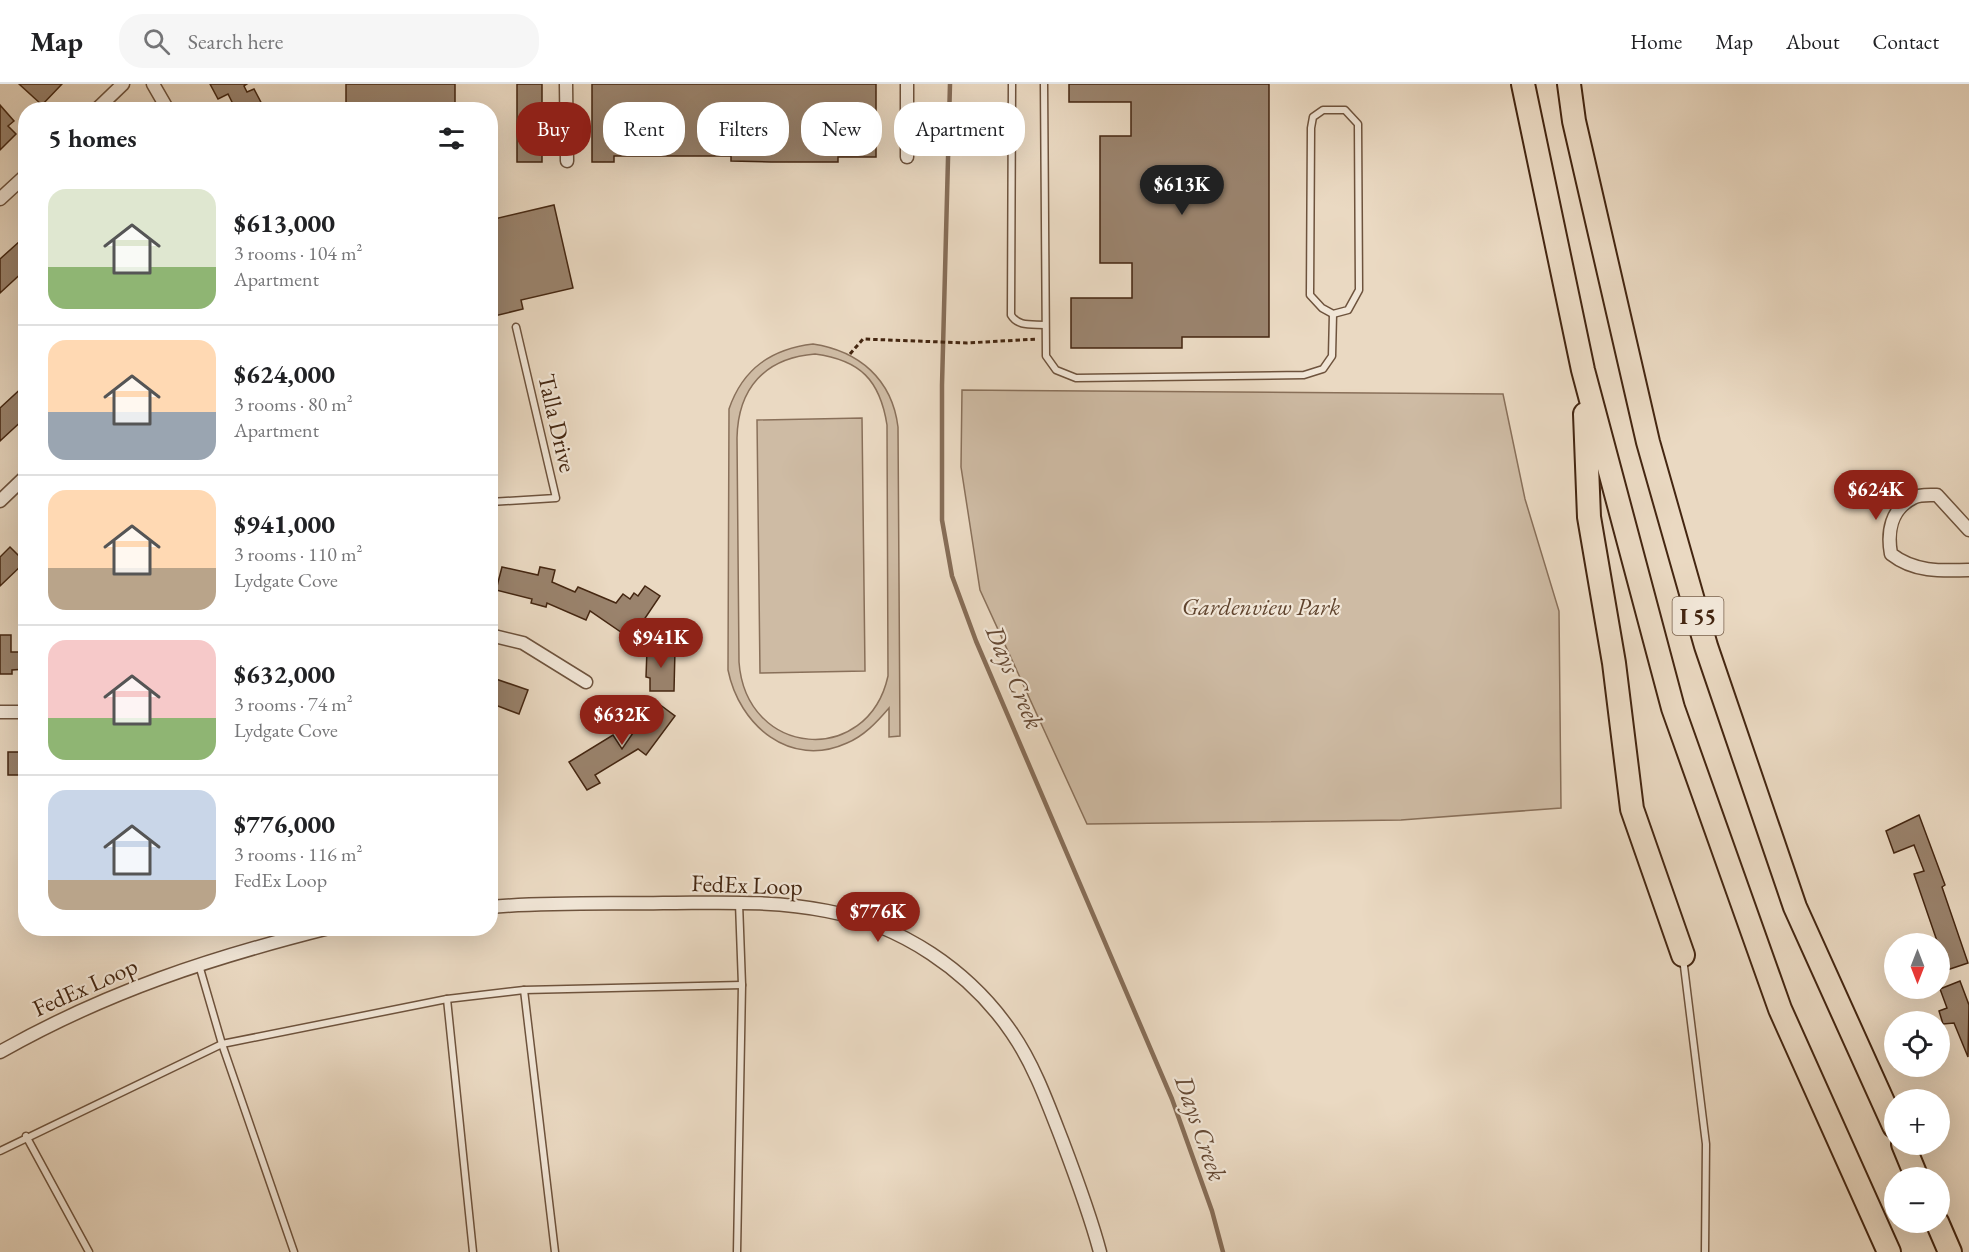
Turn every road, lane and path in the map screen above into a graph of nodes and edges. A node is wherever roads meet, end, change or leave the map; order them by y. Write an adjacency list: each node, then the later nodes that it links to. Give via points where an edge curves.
1 (123, 84): 9 (street)
2 (153, 84): 10 (street)
3 (566, 84): 12 (street)
4 (908, 84): 11 (street)
5 (1012, 84): 16 (lane, via 1011,315 1021,324)
6 (1044, 84): 16 (lane)
7 (1523, 84): 20 (highway, I 55)
8 (1569, 84): 40 (highway, I 55, via 1574,121 1648,442 1706,646 1795,907)
9 (104, 102)
10 (163, 102)
11 (907, 157)
12 (567, 161)
13 (18, 182): 14 (street)
14 (0, 199)
15 (1334, 314): 15 (lane, via 1310,295 1311,128 1313,117 1323,110 1344,110 1358,124 1359,290 1347,310); 18 (lane, via 1332,356 1323,369 1304,375 1076,378 1056,370 1046,356)
16 (1045, 324): 18 (lane)
17 (516, 327): 23 (lane, Talla Drive, via 556,498)
18 (1046, 339): 19 (path, via 967,343 863,339)
19 (850, 354)
20 (1583, 370): 33 (highway, via 1589,517 1614,663 1632,809); 51 (highway, I 55, via 1677,719 1780,1009)
21 (18, 484): 22 (street)
22 (0, 501)
23 (498, 502)
24 (1969, 530): 25 (street, via 1937,495 1914,497 1894,514 1887,537 1891,554 1905,565 1934,571)
25 (1969, 570)
26 (498, 637): 27 (street, via 524,643)
27 (586, 682)
28 (0, 712): 29 (street)
29 (18, 712)
30 (739, 902): 31 (street, FedEx Loop); 35 (lane); 49 (street, FedEx Loop, via 790,904 864,921 918,945 969,984 1003,1021 1029,1064 1072,1167)
31 (498, 907)
32 (300, 936): 34 (street, FedEx Loop)
33 (1683, 955): 50 (lane, via 1706,1144)
34 (199, 964): 38 (lane); 39 (street, FedEx Loop, via 105,998)
35 (742, 985): 36 (lane); 48 (lane)
36 (524, 990): 37 (lane); 47 (lane)
37 (447, 999): 38 (lane); 46 (lane)
38 (222, 1044): 41 (lane); 45 (lane)
39 (0, 1052)
40 (1884, 1104)
41 (26, 1136): 42 (lane); 44 (lane)
42 (0, 1150)
43 (1942, 1233): 52 (highway)
44 (89, 1252)
45 (294, 1252)
46 (472, 1252)
47 (555, 1252)
48 (737, 1252)
49 (1100, 1252)
50 (1705, 1252)
51 (1889, 1252)
52 (1950, 1252)

